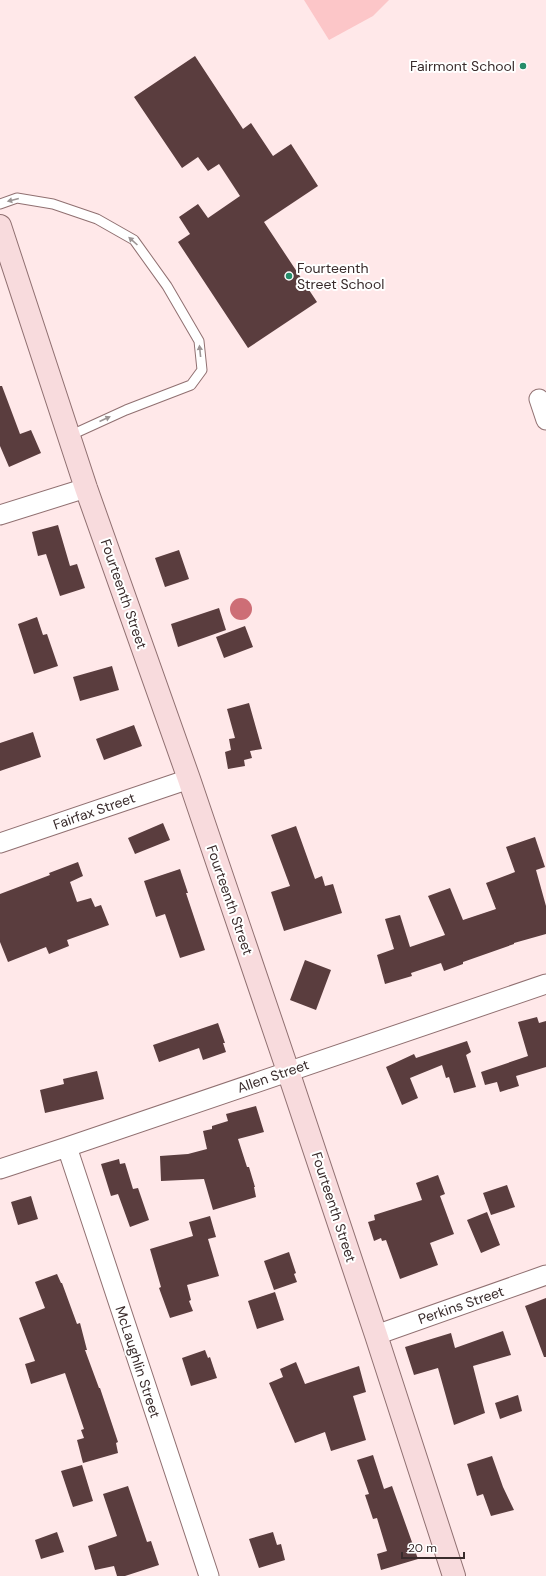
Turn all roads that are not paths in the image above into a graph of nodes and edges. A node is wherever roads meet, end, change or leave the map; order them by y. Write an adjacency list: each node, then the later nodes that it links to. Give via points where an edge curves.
1 (0, 204): 6 (lane, one-way to 1, via 191,384 202,370 199,341 167,286 134,240 97,219 53,204 17,198)
2 (0, 226): 3 (street, Fourteenth Street)
3 (6, 267): 6 (street, Fourteenth Street)
4 (539, 399): 5 (street)
5 (546, 420)
6 (69, 436): 7 (street, Fourteenth Street)
7 (86, 488): 8 (street); 9 (street, Fourteenth Street)
8 (0, 515)
9 (189, 779): 10 (street, Fairfax Street); 12 (street, Fourteenth Street)
10 (0, 843)
11 (546, 984): 12 (street, Allen Street)
12 (288, 1071): 13 (street, Allen Street); 16 (street, Fourteenth Street)
13 (67, 1147): 14 (street, Allen Street); 17 (street, McLaughlin Street)
14 (0, 1169)
15 (546, 1276): 16 (street, Perkins Street)
16 (376, 1335): 18 (street, Fourteenth Street)
17 (209, 1576)
18 (454, 1576)

